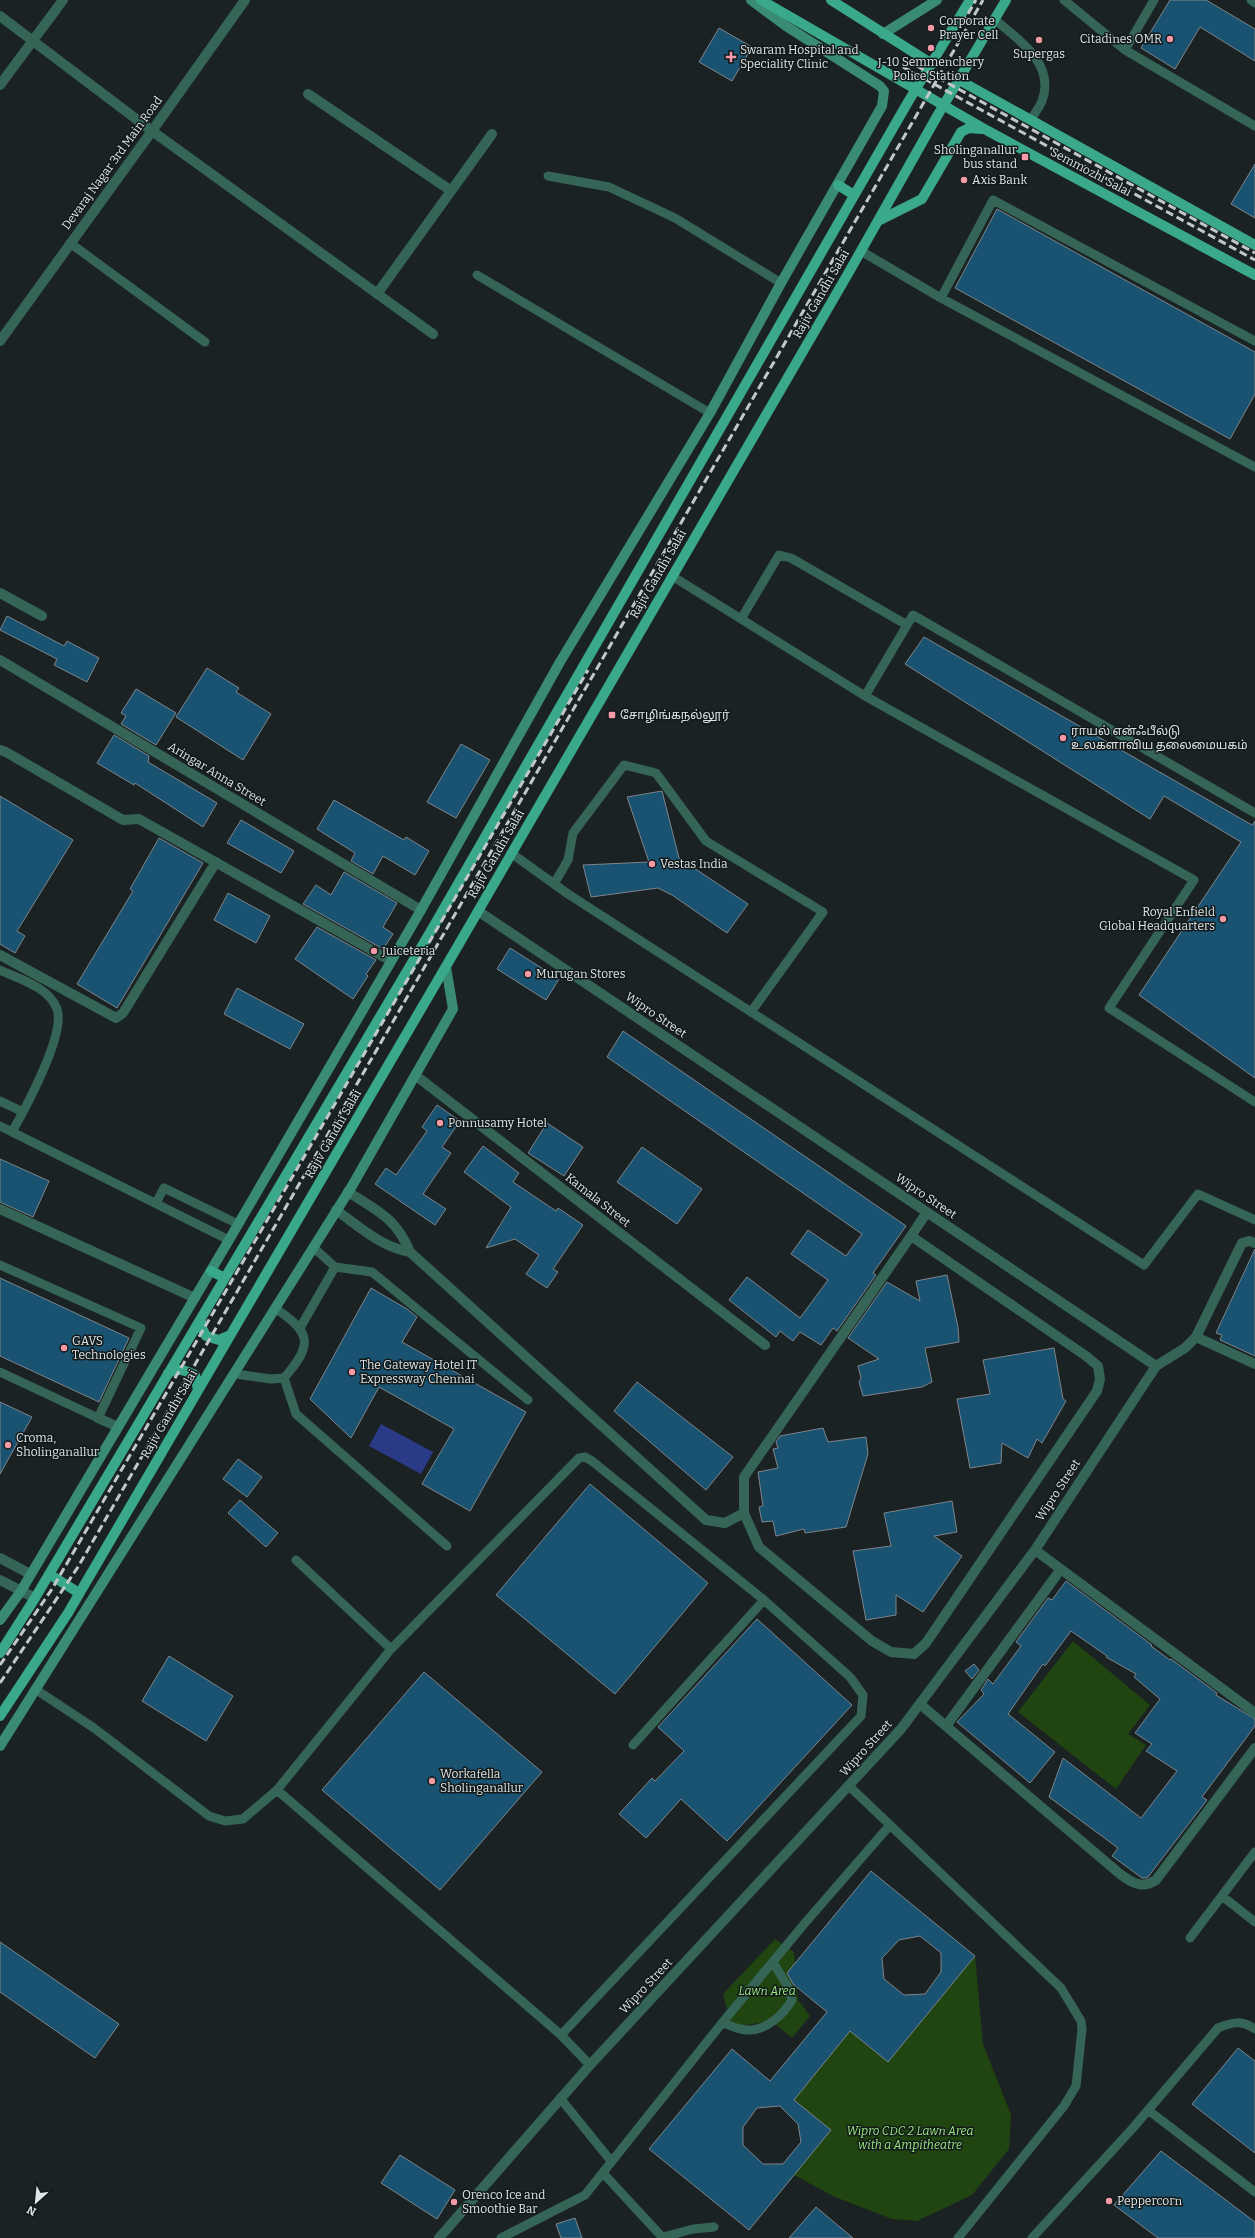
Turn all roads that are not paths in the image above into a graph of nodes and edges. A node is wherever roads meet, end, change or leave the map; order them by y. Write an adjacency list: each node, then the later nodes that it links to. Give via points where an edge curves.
1 (63, 0): 16 (street)
2 (245, 0): 26 (street, Devaraj Nagar 3rd Main Road)
3 (751, 0): 30 (street, via 884,91 885,98 874,122)
4 (761, 0): 21 (main road, Semmozhi Salai)
5 (831, 0): 15 (main road)
6 (937, 0): 15 (street)
7 (970, 0): 18 (main road, Rajiv Gandhi Salai)
8 (1006, 0): 14 (main road, Rajiv Gandhi Salai)
9 (1064, 0): 17 (lane)
10 (1154, 0): 17 (lane)
11 (1251, 0): 12 (lane)
12 (1255, 3)
13 (0, 16): 16 (street)
14 (994, 19): 19 (main road, Rajiv Gandhi Salai); 24 (lane, via 1036,56 1044,84 1043,96)
15 (883, 34): 18 (main road)
16 (34, 41): 20 (street); 26 (street)
17 (1125, 50): 25 (lane)
18 (932, 64): 21 (main road, Rajiv Gandhi Salai)
19 (959, 80): 23 (main road, Rajiv Gandhi Salai); 24 (main road)
20 (0, 86)
21 (916, 89): 23 (main road, Semmozhi Salai); 32 (main road, Rajiv Gandhi Salai)
22 (308, 94): 31 (street)
23 (943, 106): 27 (main road, Semmozhi Salai); 33 (main road, Rajiv Gandhi Salai)
24 (1031, 120): 35 (main road)
25 (1255, 126)
26 (152, 131): 34 (street, Devaraj Nagar 3rd Main Road); 40 (street)
27 (988, 131): 33 (main road, via 969,128 961,132 922,199); 38 (main road, Semmozhi Salai)
28 (492, 134): 31 (street)
29 (548, 176): 39 (lane, via 609,187 629,196 675,218)
30 (838, 185): 32 (main road); 39 (street)
31 (450, 190): 40 (street)
32 (854, 195): 88 (main road, Rajiv Gandhi Salai, via 432,929)
33 (878, 220): 36 (main road, Rajiv Gandhi Salai)
34 (70, 243): 43 (street, Devaraj Nagar 3rd Main Road); 45 (lane)
35 (1255, 245)
36 (861, 250): 41 (lane); 48 (main road, Rajiv Gandhi Salai)
37 (477, 275): 46 (lane)
38 (1255, 275)
39 (781, 283): 46 (street)
40 (377, 294): 42 (street)
41 (941, 298): 44 (lane, via 993,200); 47 (lane)
42 (433, 334)
43 (0, 341)
44 (1255, 341)
45 (205, 342)
46 (710, 413): 60 (street, via 560,662)
47 (1255, 467)
48 (672, 576): 51 (lane); 57 (main road, Rajiv Gandhi Salai)
49 (0, 593): 50 (street)
50 (42, 616)
51 (741, 619): 52 (lane, via 779,555 790,558); 54 (lane)
52 (907, 625): 54 (lane); 56 (lane, via 913,615)
53 (0, 660): 60 (street, Aringar Anna Street)
54 (865, 696): 69 (lane, via 1194,880 1110,1008)
55 (0, 750): 58 (street, via 114,816 123,820 139,819)
56 (1255, 814)
57 (511, 853): 59 (lane); 61 (main road, Rajiv Gandhi Salai)
58 (216, 862): 62 (street, via 123,1013 116,1018); 63 (street)
59 (554, 884): 66 (lane); 66 (lane, via 568,860 572,833 624,765 656,773 706,841 823,912)
60 (421, 910): 63 (street)
61 (478, 911): 64 (main road, Rajiv Gandhi Salai); 77 (street, Wipro Street)
62 (0, 955)
63 (391, 961): 79 (street)
64 (446, 967): 67 (street, via 453,1009); 93 (main road, Rajiv Gandhi Salai)
65 (0, 970): 70 (lane, via 43,991 57,1010 56,1032 40,1081)
66 (751, 1012): 78 (lane, via 1144,1265 1198,1194)
67 (415, 1075): 73 (street); 95 (street, Kamala Street)
68 (0, 1101): 70 (lane)
69 (1255, 1102)
70 (23, 1112): 72 (lane)
71 (0, 1126): 72 (lane)
72 (12, 1132): 74 (lane)
73 (348, 1192): 76 (street); 84 (street, via 397,1227)
74 (156, 1204): 79 (lane, via 164,1188); 81 (lane)
75 (0, 1209): 89 (street)
76 (336, 1210): 83 (street); 84 (street, via 393,1249)
77 (927, 1212): 80 (street); 97 (street, Wipro Street)
78 (1255, 1220)
79 (238, 1224): 81 (street)
80 (911, 1236): 106 (street, via 744,1477); 106 (street, via 1098,1366 1100,1379 1096,1391 926,1644 914,1654 891,1652 872,1640 759,1547)
81 (230, 1240): 87 (street)
82 (1255, 1243): 94 (street, via 1242,1243)
83 (312, 1247): 86 (lane); 90 (street)
84 (410, 1252): 106 (street, via 706,1520 725,1523)
85 (0, 1265): 104 (lane, via 141,1328)
86 (335, 1267): 92 (lane); 103 (lane, via 372,1272)
87 (211, 1271): 88 (main road); 89 (street)
88 (225, 1278): 91 (main road, Rajiv Gandhi Salai)
89 (194, 1298): 105 (street)
90 (276, 1309): 92 (lane); 100 (street)
91 (201, 1318): 93 (main road, via 201,1326 206,1336 219,1340); 99 (main road, Rajiv Gandhi Salai)
92 (300, 1328): 101 (lane, via 304,1334 304,1346 295,1366)
93 (230, 1335): 102 (main road, Rajiv Gandhi Salai)
94 (1196, 1337): 96 (street); 97 (street, via 1185,1348)
95 (765, 1345)
96 (1255, 1364)
97 (1156, 1366): 108 (street, Wipro Street)
98 (0, 1372): 104 (lane)
99 (168, 1373): 102 (main road, via 185,1370 195,1375); 113 (main road, Rajiv Gandhi Salai)
100 (236, 1374): 101 (lane, via 271,1379); 122 (street)
101 (284, 1378): 107 (lane, via 296,1414)
102 (198, 1390): 116 (main road, Rajiv Gandhi Salai)
103 (528, 1400)
104 (98, 1418): 105 (street)
105 (118, 1427): 112 (street)
106 (744, 1513)
107 (447, 1546)
108 (1035, 1550): 111 (street); 123 (street, Wipro Street)
109 (0, 1558): 112 (street)
110 (296, 1560): 120 (lane)
111 (1061, 1569): 124 (street); 126 (street)
112 (30, 1574): 115 (street)
113 (49, 1574): 116 (main road); 117 (main road, Rajiv Gandhi Salai)
114 (0, 1580): 115 (street)
115 (21, 1591): 117 (street); 119 (street)
116 (79, 1593): 125 (main road, Rajiv Gandhi Salai)
117 (35, 1598): 121 (main road, Rajiv Gandhi Salai)
118 (764, 1600): 120 (lane, via 585,1457 580,1458); 127 (lane); 140 (lane, via 850,1677 863,1696 861,1716)
119 (0, 1620)
120 (392, 1649): 131 (lane)
121 (0, 1653)
122 (35, 1689): 128 (street); 131 (lane, via 94,1728 209,1816 225,1821 243,1819)
123 (920, 1704): 126 (street); 130 (street, Wipro Street)
124 (1255, 1713)
125 (0, 1716)
126 (946, 1726): 129 (street, via 1120,1874 1133,1883 1142,1885 1156,1880)
127 (633, 1745)
128 (0, 1746)
129 (1255, 1748)
130 (850, 1786): 132 (lane); 141 (street, Wipro Street)
131 (276, 1790): 140 (lane)
132 (890, 1825): 137 (lane); 151 (lane, via 1061,1988 1081,2021 1076,2086 1064,2106)
133 (1255, 1852): 134 (lane)
134 (1222, 1896): 135 (lane); 136 (lane)
135 (1255, 1922)
136 (1190, 1938)
137 (773, 1962): 138 (lane); 138 (lane, via 788,1987 792,2000 786,2011 763,2027 746,2030)
138 (722, 2023): 144 (lane)
139 (1255, 2029): 143 (lane, via 1246,2023 1234,2022 1218,2028)
140 (562, 2035): 141 (lane)
141 (590, 2065): 142 (street, Wipro Street)
142 (560, 2098): 144 (lane); 149 (street, Wipro Street)
143 (1148, 2110): 146 (lane); 152 (lane)
144 (611, 2161): 145 (lane)
145 (603, 2173): 148 (lane); 150 (lane, via 585,2196)
146 (1255, 2192)
147 (714, 2227): 148 (lane, via 693,2229)
148 (663, 2237)
149 (439, 2238)
150 (501, 2238)
151 (958, 2238)
152 (1032, 2238)

